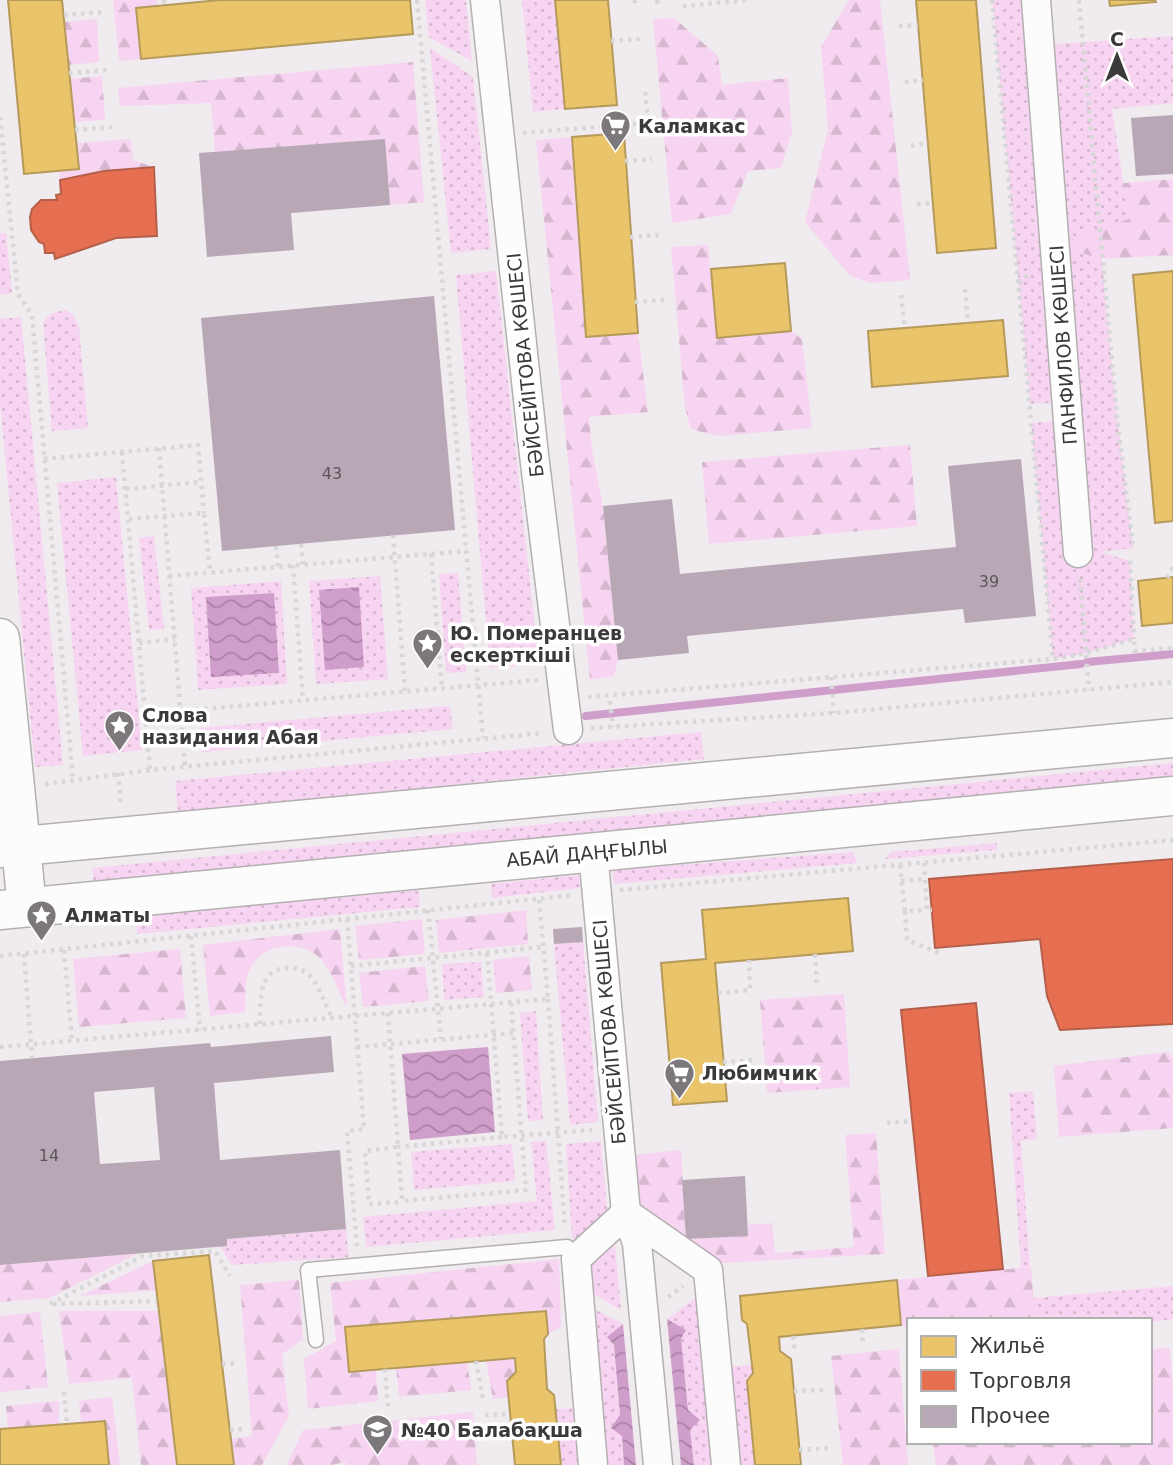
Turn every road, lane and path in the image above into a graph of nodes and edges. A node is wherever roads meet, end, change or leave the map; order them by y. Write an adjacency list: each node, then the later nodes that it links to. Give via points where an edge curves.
1 (417, 0): 53 (path)
2 (485, 0): 25 (street, БӘЙСЕЙІТОВА КӨШЕСІ)
3 (635, 0): 9 (path)
4 (751, 0): 8 (path)
5 (992, 0): 71 (path)
6 (1037, 0): 54 (street, ПАНФИЛОВ КӨШЕСІ)
7 (1079, 0): 52 (path)
8 (732, 1): 10 (path)
9 (638, 6)
10 (683, 6)
11 (104, 12): 12 (path)
12 (64, 15)
13 (918, 24): 14 (path)
14 (899, 26)
15 (641, 39): 16 (path)
16 (611, 41)
17 (108, 70): 18 (path)
18 (69, 73)
19 (923, 80): 20 (path)
20 (905, 82)
21 (645, 89): 25 (path, via 648,123)
22 (0, 117): 42 (path, via 18,294 32,315)
23 (112, 127): 24 (path)
24 (75, 130)
25 (501, 136): 84 (street, БӘЙСЕЙІТОВА КӨШЕСІ)
26 (928, 143): 27 (path)
27 (911, 146)
28 (652, 159): 29 (path)
29 (625, 161)
30 (932, 203): 31 (path)
31 (917, 204)
32 (659, 235): 33 (path)
33 (631, 237)
34 (965, 289): 38 (path)
35 (901, 295): 39 (path)
36 (664, 300): 37 (path)
37 (635, 302)
38 (968, 323)
39 (905, 328)
40 (159, 448): 41 (path); 43 (path, via 198,445); 44 (path)
41 (122, 452): 42 (path); 45 (path)
42 (44, 458): 90 (path)
43 (201, 482): 44 (path); 46 (path)
44 (162, 486): 45 (path); 47 (path)
45 (126, 489): 48 (path)
46 (204, 513): 47 (path); 62 (path)
47 (164, 516): 48 (path); 63 (path)
48 (129, 519): 68 (path)
49 (393, 535): 56 (path)
50 (301, 544): 59 (path)
51 (276, 546): 60 (path)
52 (1133, 548)
53 (466, 551): 55 (path); 75 (path)
54 (1078, 553): 70 (path)
55 (431, 554): 56 (path); 76 (path)
56 (395, 557): 59 (path); 78 (path)
57 (1130, 561): 67 (path)
58 (293, 565): 59 (path); 60 (path); 79 (path)
59 (303, 565)
60 (278, 567): 62 (path)
61 (1173, 567): 64 (path)
62 (210, 573): 63 (path)
63 (169, 576): 66 (path)
64 (1167, 578)
65 (0, 638): 91 (main road)
66 (175, 639): 68 (path); 80 (path)
67 (1134, 639): 69 (path, via 1135,651); 70 (path)
68 (139, 643): 82 (path)
69 (1173, 648)
70 (1086, 653): 71 (path); 77 (path)
71 (1053, 659): 72 (path)
72 (831, 677): 81 (path); 83 (path, via 610,698)
73 (548, 679): 75 (path)
74 (1173, 682): 77 (path)
75 (478, 686): 76 (path); 85 (path)
76 (442, 689): 78 (path)
77 (1089, 690): 81 (path)
78 (405, 692): 79 (path)
79 (303, 701): 80 (path)
80 (181, 711): 82 (path); 87 (path)
81 (834, 713): 83 (path)
82 (145, 714): 88 (path)
83 (613, 727): 84 (path)
84 (568, 730): 85 (path)
85 (483, 738): 87 (path)
86 (1173, 738): 95 (main road)
87 (185, 767): 88 (path)
88 (150, 770): 89 (path)
89 (118, 774): 90 (path); 93 (path, via 122,806)
90 (73, 780): 91 (path)
91 (15, 788): 95 (main road)
92 (1173, 796): 96 (main road, АБАЙ ДАҢҒЫЛЫ)
93 (118, 806)
94 (1173, 840): 97 (path)
95 (11, 847): 103 (main road)
96 (593, 852): 101 (street, БӘЙСЕЙІТОВА КӨШЕСІ); 103 (main road, АБАЙ ДАҢҒЫЛЫ)
97 (923, 863): 98 (path); 99 (path)
98 (900, 865): 100 (path); 101 (path)
99 (925, 879): 100 (path); 105 (path, via 929,910)
100 (901, 881): 105 (path)
101 (596, 892): 102 (path); 142 (street, БӘЙСЕЙІТОВА КӨШЕСІ)
102 (539, 898): 104 (path); 108 (path)
103 (13, 908)
104 (428, 911): 106 (path); 115 (path)
105 (905, 911): 111 (path, via 907,940)
106 (347, 919): 107 (path); 117 (path)
107 (191, 936): 109 (path); 128 (path)
108 (543, 947): 110 (path); 120 (path)
109 (64, 950): 112 (path); 132 (path)
110 (487, 953): 115 (path); 122 (path)
111 (939, 953)
112 (24, 954): 114 (path); 133 (path)
113 (815, 954): 118 (path)
114 (0, 957)
115 (433, 958): 117 (path); 123 (path)
116 (749, 960): 119 (path, via 750,990)
117 (351, 966): 125 (path)
118 (817, 985)
119 (718, 993)
120 (548, 999): 121 (path); 143 (path)
121 (511, 1002): 122 (path); 129 (path)
122 (491, 1004): 123 (path); 130 (path)
123 (438, 1008): 124 (path); 131 (path)
124 (388, 1013): 125 (path); 134 (path)
125 (355, 1016): 126 (path); 136 (path)
126 (331, 1018): 127 (path); 127 (path, via 309,975 286,968 266,977)
127 (260, 1024): 128 (path)
128 (200, 1030): 132 (path)
129 (513, 1033): 130 (path); 144 (path)
130 (494, 1035): 131 (path); 145 (path)
131 (441, 1039): 134 (path)
132 (72, 1041): 133 (path)
133 (31, 1044): 135 (path); 137 (path)
134 (390, 1044): 136 (path); 146 (path)
135 (0, 1047)
136 (357, 1047): 150 (path, via 364,1129 347,1131)
137 (32, 1058)
138 (756, 1060): 139 (path)
139 (723, 1062)
140 (912, 1121): 141 (path)
141 (887, 1123)
142 (617, 1128): 143 (path); 148 (street, БӘЙСЕЙІТОВА КӨШЕСІ)
143 (558, 1133): 144 (path); 149 (path)
144 (522, 1136): 145 (path); 147 (path, via 526,1190)
145 (502, 1137): 146 (path)
146 (398, 1147): 147 (path); 147 (path, via 365,1151 369,1204)
147 (402, 1202)
148 (626, 1213): 149 (street); 175 (street, БӘЙСЕЙІТОВА КӨШЕСІ, via 637,1243); 176 (street, via 708,1270)
149 (571, 1253): 150 (lane); 174 (street)
150 (359, 1265): 155 (lane, via 308,1270)
151 (230, 1276): 152 (path, via 215,1251 143,1256 50,1304)
152 (157, 1301)
153 (862, 1329): 156 (path)
154 (793, 1336): 157 (path)
155 (316, 1340)
156 (863, 1345)
157 (795, 1352)
158 (476, 1362): 165 (path)
159 (239, 1363): 160 (path)
160 (222, 1364)
161 (385, 1369): 166 (path)
162 (824, 1390): 163 (path)
163 (794, 1391)
164 (64, 1392): 169 (path)
165 (483, 1398)
166 (388, 1408)
167 (510, 1414): 168 (path)
168 (485, 1415)
169 (67, 1424)
170 (245, 1429): 171 (path)
171 (230, 1430)
172 (831, 1448): 173 (path)
173 (799, 1450)
174 (593, 1465)
175 (658, 1465)
176 (726, 1465)

